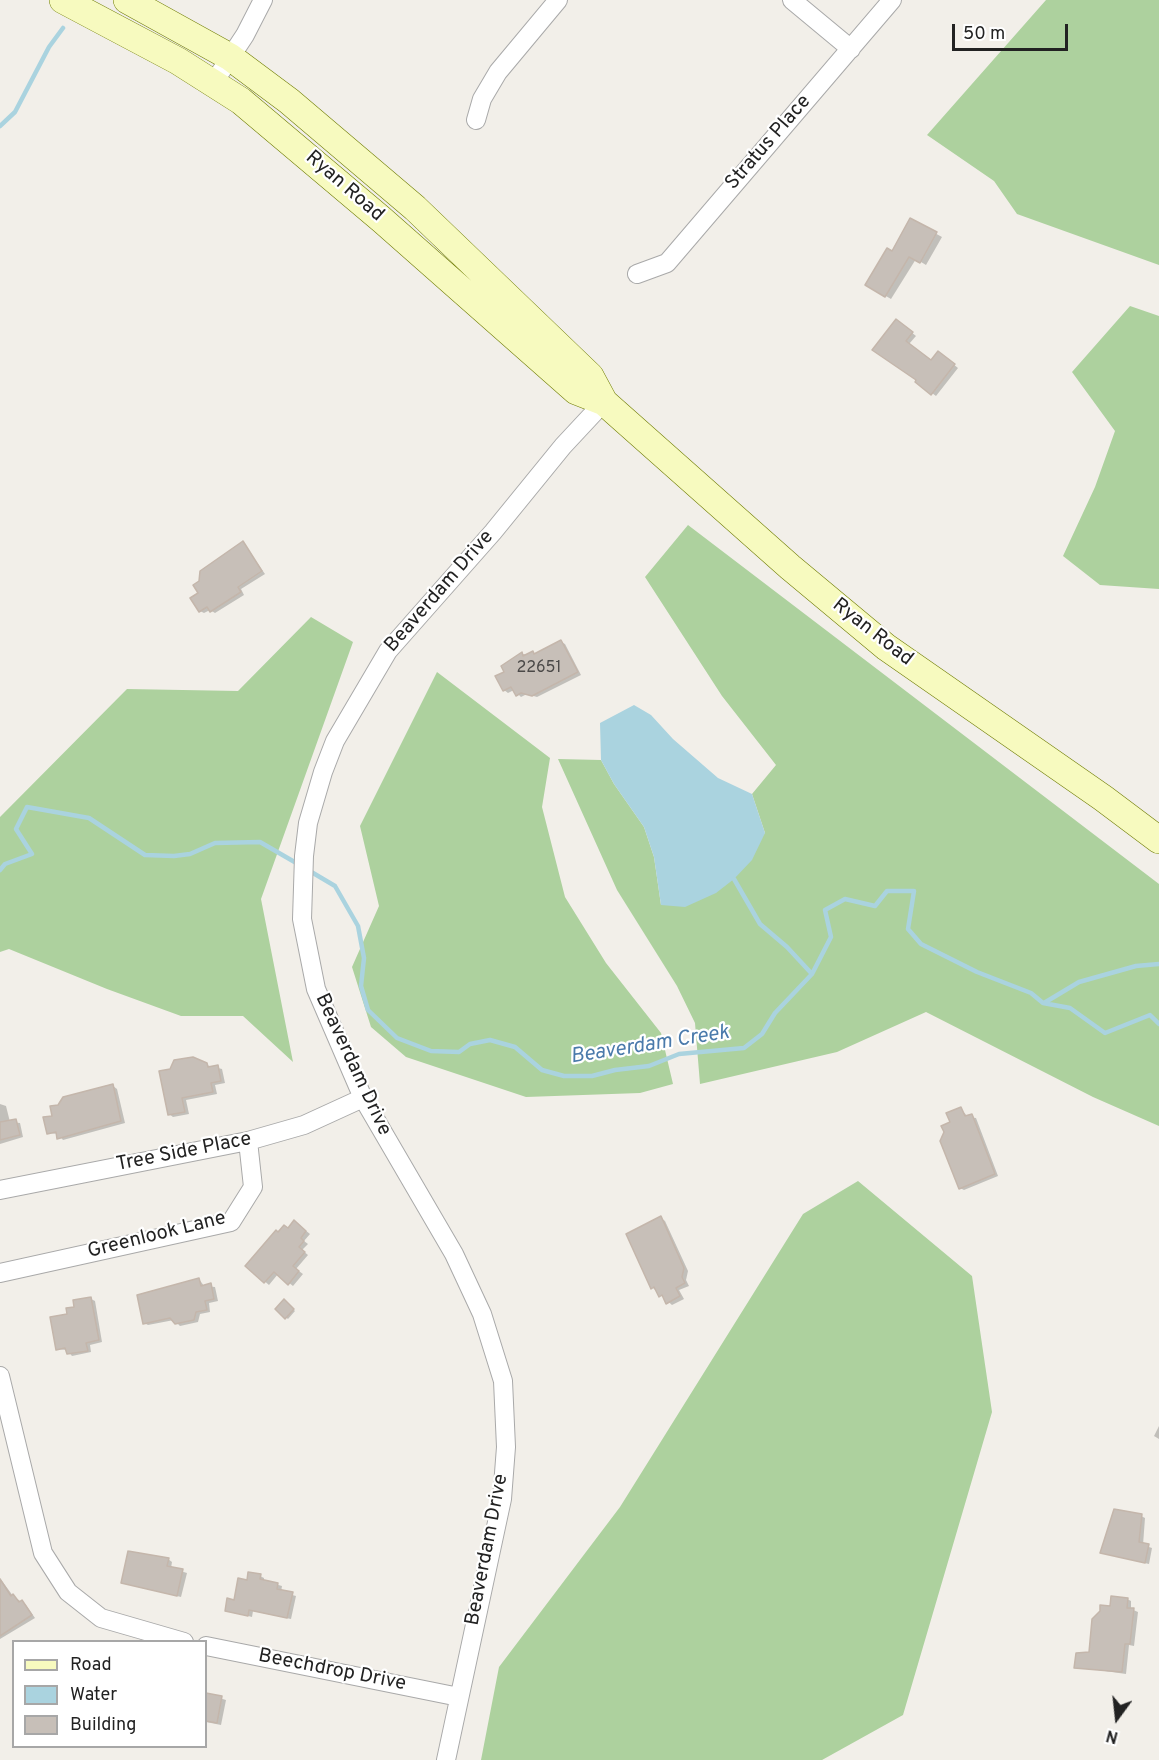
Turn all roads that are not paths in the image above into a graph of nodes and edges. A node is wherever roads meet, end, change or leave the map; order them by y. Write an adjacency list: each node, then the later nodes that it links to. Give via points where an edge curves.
1 (63, 0): 9 (main road, Ryan Road)
2 (127, 0): 8 (main road, Ryan Road)
3 (263, 0): 8 (street)
4 (558, 0): 10 (street, via 498,72 482,99)
5 (792, 0): 7 (street)
6 (892, 0): 7 (street, Stratus Place)
7 (851, 49): 11 (street, Stratus Place, via 667,263)
8 (230, 57): 9 (street); 12 (main road, Ryan Road, via 289,101 415,208 590,376)
9 (214, 82): 12 (main road, Ryan Road, via 264,118 576,391)
10 (476, 120)
11 (637, 274)
12 (604, 402): 13 (main road, Ryan Road, via 886,647); 14 (street, Beaverdam Drive, via 388,651 335,741 323,772 308,823 301,878 302,919 316,989)
13 (1159, 840)
14 (363, 1098): 15 (street, Tree Side Place, via 304,1125); 21 (street, Beaverdam Drive, via 454,1254 482,1314 503,1381 506,1447 502,1499)
15 (248, 1141): 16 (street, Tree Side Place); 17 (street, Greenlook Lane, via 253,1186 231,1222)
16 (0, 1191)
17 (0, 1273)
18 (0, 1376): 19 (street, via 43,1552 68,1592 101,1617)
19 (178, 1640)
20 (207, 1646): 21 (street, Beechdrop Drive)
21 (459, 1697): 22 (street, Beaverdam Drive)
22 (446, 1760)

